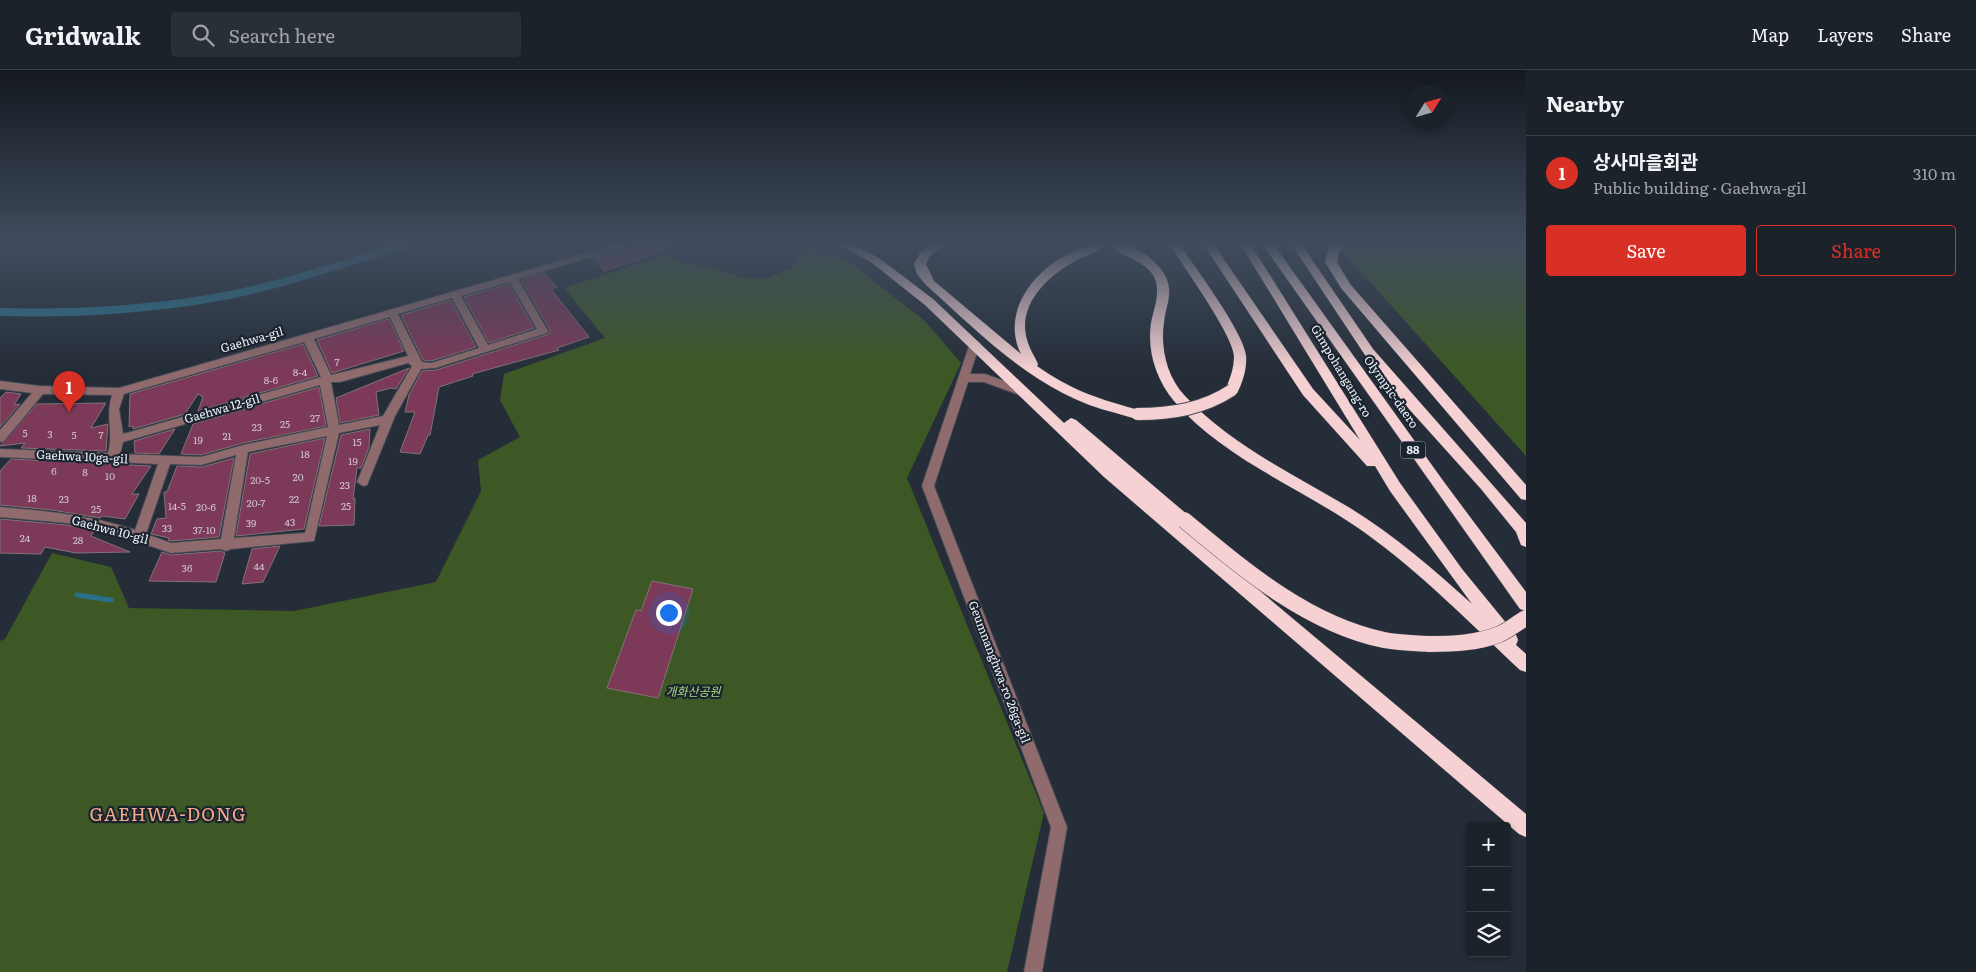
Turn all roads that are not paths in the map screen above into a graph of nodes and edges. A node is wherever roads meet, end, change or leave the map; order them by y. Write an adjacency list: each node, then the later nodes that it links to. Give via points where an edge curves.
1 (478, 287): 14 (street, Gaehwa-gil)
2 (518, 287): 19 (street, Gaehwa 12-gil, via 543,331)
3 (910, 287): 18 (highway)
4 (936, 287): 21 (highway)
5 (1033, 287): 21 (highway, via 1025,299 1020,336 1025,353)
6 (1163, 287): 47 (highway, via 1156,327 1157,354 1168,383 1178,397 1228,440 1371,530 1426,574)
7 (1203, 287): 21 (highway, bridge, via 1227,325 1240,354 1239,372 1232,390 1209,404 1180,412 1137,414 1083,398)
8 (1237, 287): 38 (highway, via 1308,392)
9 (1273, 287): 38 (highway, Gimpohangang-ro)
10 (1297, 287): 15 (highway, 88)
11 (1298, 287): 15 (highway, 88)
12 (1325, 287): 42 (highway, via 1368,352 1523,530)
13 (1346, 287): 39 (highway)
14 (455, 294): 16 (street, Gaehwa-gil); 19 (street)
15 (1303, 295): 44 (highway, Olympic-daero / 88)
16 (393, 313): 17 (street, Gaehwa-gil); 20 (street)
17 (308, 338): 24 (street); 27 (street, Gaehwa-gil)
18 (975, 344): 22 (highway); 23 (street, Geumnanghwa-ro 26ga-gil)
19 (486, 349): 20 (street, Gaehwa 12-gil, via 431,366)
20 (418, 365): 24 (street, Gaehwa 12-gil, via 410,359); 29 (street)
21 (1037, 371)
22 (1006, 374): 28 (highway); 45 (highway, bridge, via 1048,404 1249,573 1286,599 1322,618 1384,640 1439,645 1499,634)
23 (965, 378): 28 (street, via 985,378); 49 (street, Geumnanghwa-ro 26ga-gil, via 928,486 1059,827)
24 (327, 379): 30 (street); 32 (street, Gaehwa 12-gil)
25 (0, 385): 26 (street, Gaehwa-gil)
26 (40, 390): 27 (street, Gaehwa-gil); 31 (street)
27 (119, 392): 32 (street, via 113,409)
28 (1028, 395): 48 (highway, via 1109,473)
29 (388, 419): 30 (street); 37 (street)
30 (334, 431): 33 (street, Gaehwa 10ga-gil); 43 (street, Gaehwa 10-gil, via 310,538)
31 (0, 438)
32 (118, 439): 35 (street)
33 (243, 449): 36 (street, Gaehwa 10ga-gil, via 201,461); 43 (street)
34 (0, 453): 35 (street, Gaehwa 10ga-gil)
35 (114, 458): 36 (street, Gaehwa 10ga-gil)
36 (165, 461): 41 (street)
37 (363, 482)
38 (1395, 487): 46 (highway)
39 (1526, 495)
40 (0, 512): 41 (street, Gaehwa 10-gil, via 68,518)
41 (139, 536): 43 (street, Gaehwa 10-gil, via 171,548)
42 (1526, 542)
43 (226, 546)
44 (1526, 604)
45 (1526, 618)
46 (1526, 661)
47 (1526, 665)
48 (1526, 827)
49 (1033, 972)

